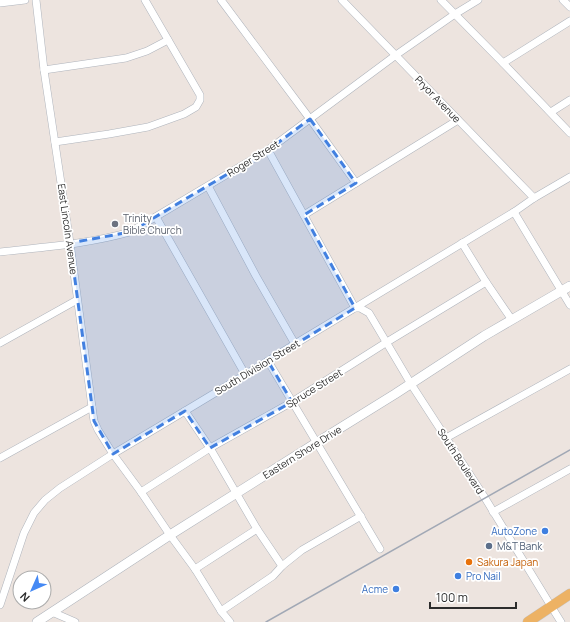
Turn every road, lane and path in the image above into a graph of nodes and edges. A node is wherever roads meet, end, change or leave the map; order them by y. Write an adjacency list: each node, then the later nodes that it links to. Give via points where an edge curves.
1 (25, 0): 9 (street)
2 (36, 0): 16 (street, East Lincoln Avenue)
3 (145, 0): 13 (street)
4 (221, 0): 19 (street)
5 (342, 0): 14 (street, Pryor Avenue)
6 (441, 0): 11 (street)
7 (478, 0): 11 (street, Roger Street)
8 (563, 0): 10 (street)
9 (0, 4)
10 (570, 7)
11 (455, 14): 14 (street, Roger Street); 15 (street)
12 (570, 21): 15 (street)
13 (168, 40): 16 (street, via 126,58); 22 (street, via 200,95 196,106 184,114 148,127)
14 (396, 55): 19 (street, Roger Street); 20 (street, Pryor Avenue)
15 (503, 63): 18 (street)
16 (44, 70): 22 (street, East Lincoln Avenue)
17 (570, 100): 18 (street)
18 (551, 112): 21 (street)
19 (310, 119): 23 (street, Roger Street); 25 (street)
20 (458, 120): 25 (street); 27 (street, Pryor Avenue)
21 (570, 133)
22 (55, 142): 32 (street, East Lincoln Avenue)
23 (268, 150): 26 (street, Roger Street); 29 (street)
24 (570, 177): 27 (street, South Division Street)
25 (356, 183): 29 (street)
26 (208, 186): 30 (street, Roger Street); 43 (street)
27 (534, 198): 28 (street, South Division Street)
28 (514, 212): 31 (street, South Division Street); 36 (street)
29 (304, 216): 39 (street)
30 (156, 217): 32 (street, Roger Street, via 130,232); 46 (street)
31 (462, 243): 34 (street); 39 (street, South Division Street)
32 (70, 244): 33 (street, Roger Street); 37 (street, East Lincoln Avenue)
33 (0, 252)
34 (486, 282): 40 (street); 41 (street, Spruce Street)
35 (570, 286): 36 (street, Eastern Shore Drive)
36 (562, 291): 38 (street); 40 (street, Eastern Shore Drive)
37 (77, 300): 42 (street); 49 (street, East Lincoln Avenue)
38 (570, 306)
39 (355, 308): 41 (street, South Boulevard, via 369,313); 43 (street, South Division Street)
40 (512, 320): 47 (street, Eastern Shore Drive)
41 (387, 342): 47 (street, South Boulevard); 48 (street, Spruce Street)
42 (0, 343)
43 (295, 344): 44 (street, South Division Street)
44 (268, 361): 46 (street, South Division Street); 48 (street)
45 (570, 369): 51 (street)
46 (245, 374): 50 (street, South Division Street)
47 (411, 384): 51 (street, South Boulevard); 52 (street, Eastern Shore Drive)
48 (292, 402): 52 (street); 53 (street, Spruce Street)
49 (92, 407): 54 (street, East Lincoln Avenue, via 98,430); 55 (street)
50 (185, 411): 53 (street); 54 (street, South Division Street)
51 (446, 438): 59 (street, South Boulevard)
52 (316, 443): 58 (street, Eastern Shore Drive); 60 (street)
53 (210, 448): 57 (street, Spruce Street); 58 (street)
54 (113, 454): 57 (street, East Lincoln Avenue); 67 (street, South Division Street, via 60,488 45,500 34,514 24,533)
55 (0, 458)
56 (570, 468): 59 (street)
57 (141, 492): 62 (street, East Lincoln Avenue)
58 (236, 494): 61 (street); 62 (street, Eastern Shore Drive)
59 (493, 512): 68 (street, South Boulevard)
60 (361, 516): 63 (street); 64 (street, via 302,550)
61 (257, 529): 64 (street); 65 (street)
62 (170, 535): 65 (street, East Lincoln Avenue); 70 (street, Eastern Shore Drive)
63 (380, 549)
64 (282, 566): 69 (street, via 272,576)
65 (195, 569): 69 (street, East Lincoln Avenue)
66 (570, 594): 68 (main road)
67 (0, 605)
68 (551, 606): 74 (main road); 75 (street, South Boulevard)
69 (221, 611): 73 (street, East Lincoln Avenue)
70 (52, 612): 71 (street, Eastern Shore Drive); 72 (street)
71 (37, 622)
72 (75, 622)
73 (230, 622)
74 (528, 622)
75 (561, 622)

